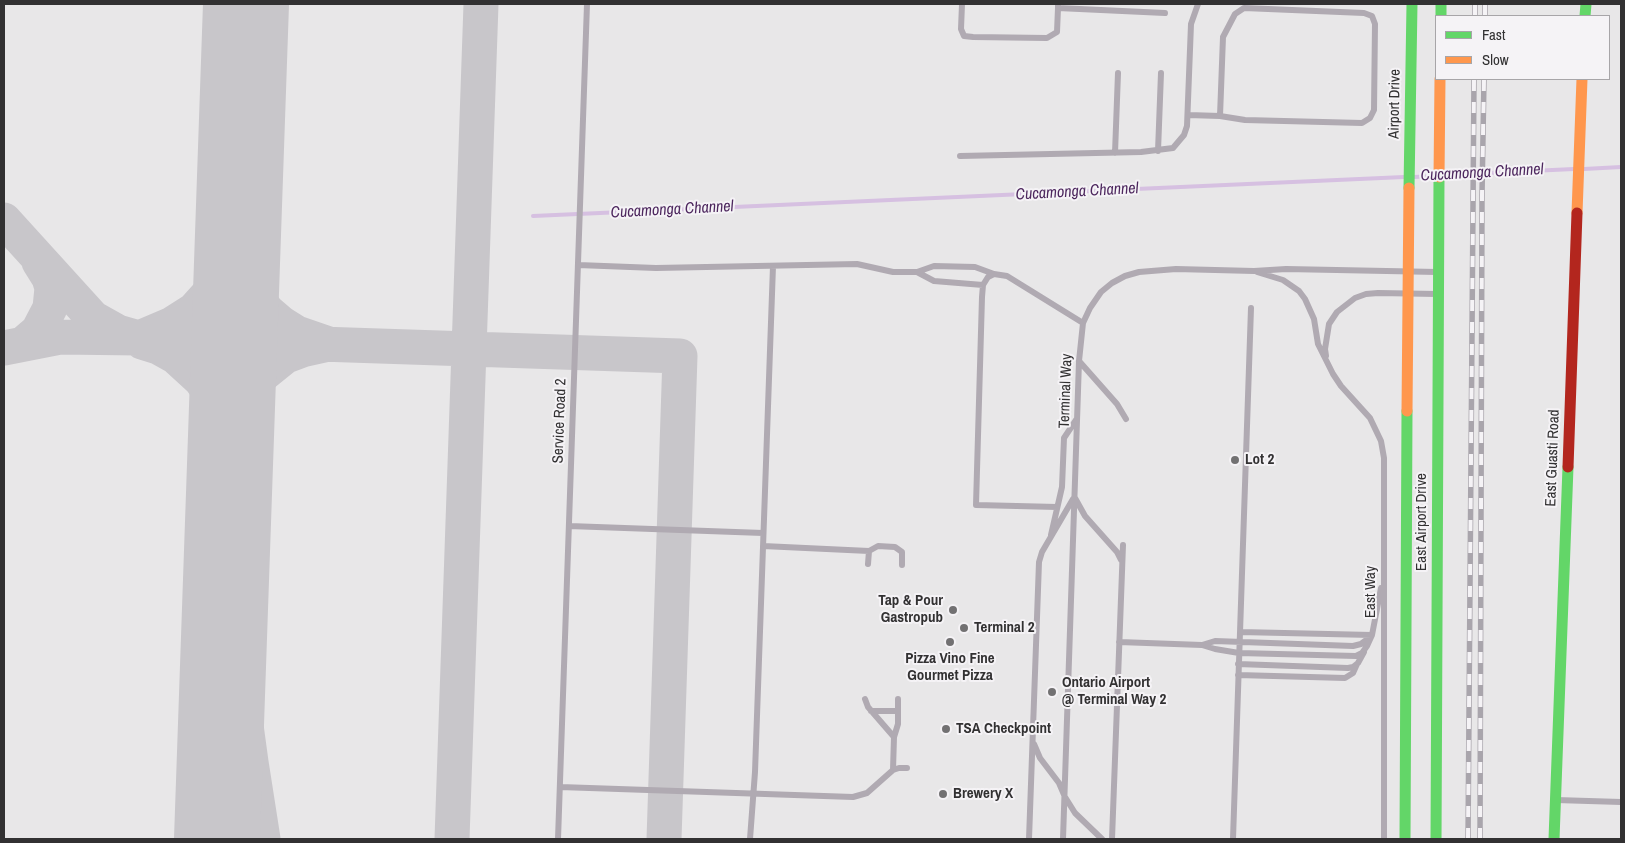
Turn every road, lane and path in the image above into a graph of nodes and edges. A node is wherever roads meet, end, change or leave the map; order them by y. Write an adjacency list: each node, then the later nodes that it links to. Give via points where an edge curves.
1 (587, 4): 17 (lane, Service Road 2)
2 (962, 4): 5 (lane, via 961,29 964,36 973,37 1047,38 1057,32)
3 (1198, 4): 11 (lane, via 1191,24)
4 (1412, 4): 16 (main road, Airport Drive)
5 (1058, 6): 6 (lane)
6 (1164, 13)
7 (1118, 73): 14 (lane)
8 (1161, 73): 13 (lane)
9 (1440, 80): 22 (main road, East Airport Drive)
10 (1582, 80): 66 (main road, East Guasti Road)
11 (1188, 115): 12 (lane); 13 (lane, via 1187,126 1179,142 1173,148)
12 (1220, 116): 12 (lane, via 1245,120 1362,123 1370,118 1374,110 1375,24 1372,16 1244,8 1235,14 1223,37)
13 (1158, 151): 14 (lane)
14 (1115, 152): 15 (lane)
15 (960, 156)
16 (1408, 206): 21 (main road, East Airport Drive)
17 (578, 265): 18 (lane, via 656,268); 35 (lane, Service Road 2)
18 (773, 266): 20 (lane, via 857,264 893,272); 36 (lane)
19 (1254, 271): 21 (lane, Terminal Way); 28 (lane, Terminal Way, via 1176,269 1124,276 1102,292); 30 (lane, East Way, via 1283,280 1299,291 1314,319 1318,344)
20 (917, 272): 23 (lane, via 934,266 975,267); 24 (lane, via 934,281)
21 (1408, 272): 22 (lane, Terminal Way); 25 (main road, East Airport Drive)
22 (1439, 272): 26 (main road, East Airport Drive)
23 (994, 274): 24 (lane); 28 (lane, via 1006,276)
24 (984, 285): 34 (lane, via 976,504)
25 (1408, 294): 26 (lane); 30 (lane, via 1366,294 1345,305 1329,324 1325,349); 76 (main road, East Airport Drive)
26 (1438, 294): 77 (main road, East Airport Drive)
27 (1251, 308): 45 (lane)
28 (1084, 323): 29 (lane, Terminal Way)
29 (1079, 361): 31 (lane, Terminal Way); 32 (lane)
30 (1327, 362): 44 (lane, East Way, via 1342,386 1370,418 1381,441 1384,458)
31 (1077, 418): 33 (lane, Terminal Way); 34 (lane, via 1064,438 1062,487)
32 (1126, 419)
33 (1074, 497): 37 (lane); 42 (lane, via 1085,516 1118,552); 65 (lane, Terminal Way)
34 (1057, 507): 37 (lane)
35 (569, 526): 36 (lane); 63 (lane, Service Road 2)
36 (763, 533): 39 (lane)
37 (1050, 539): 60 (lane, via 1042,552 1038,576)
38 (1123, 545): 42 (lane)
39 (763, 546): 40 (lane); 64 (lane)
40 (869, 551): 41 (lane); 43 (lane, via 878,546 895,547 902,552)
41 (868, 564)
42 (1122, 564): 47 (lane)
43 (902, 565)
44 (1384, 575): 46 (lane); 75 (lane, East Way)
45 (1240, 632): 46 (lane); 48 (lane)
46 (1372, 635): 48 (lane, via 1353,646); 50 (lane)
47 (1119, 642): 49 (lane); 73 (lane)
48 (1239, 642): 49 (lane, via 1215,641); 51 (lane)
49 (1202, 645): 51 (lane)
50 (1367, 646): 51 (lane, via 1362,653 1350,657); 52 (lane)
51 (1239, 653): 53 (lane)
52 (1358, 663): 53 (lane, via 1348,668); 54 (lane, via 1353,673 1345,678)
53 (1238, 664): 54 (lane)
54 (1238, 675): 74 (lane)
55 (865, 699): 57 (lane)
56 (898, 699): 58 (lane)
57 (871, 711): 58 (lane); 59 (lane)
58 (898, 711): 59 (lane)
59 (894, 737): 62 (lane)
60 (1033, 741): 65 (lane); 70 (lane)
61 (907, 768): 62 (lane)
62 (893, 770): 64 (lane, via 860,796)
63 (560, 787): 64 (lane); 68 (lane, Service Road 2)
64 (753, 793): 69 (lane)
65 (1065, 797): 71 (lane, Terminal Way); 72 (lane, via 1075,813)
66 (1555, 800): 67 (lane); 78 (main road, East Guasti Road)
67 (1621, 802)
68 (558, 839)
69 (750, 839)
70 (1029, 839)
71 (1063, 839)
72 (1102, 839)
73 (1112, 839)
74 (1232, 839)
75 (1384, 839)
76 (1405, 839)
77 (1436, 839)
78 (1554, 839)

